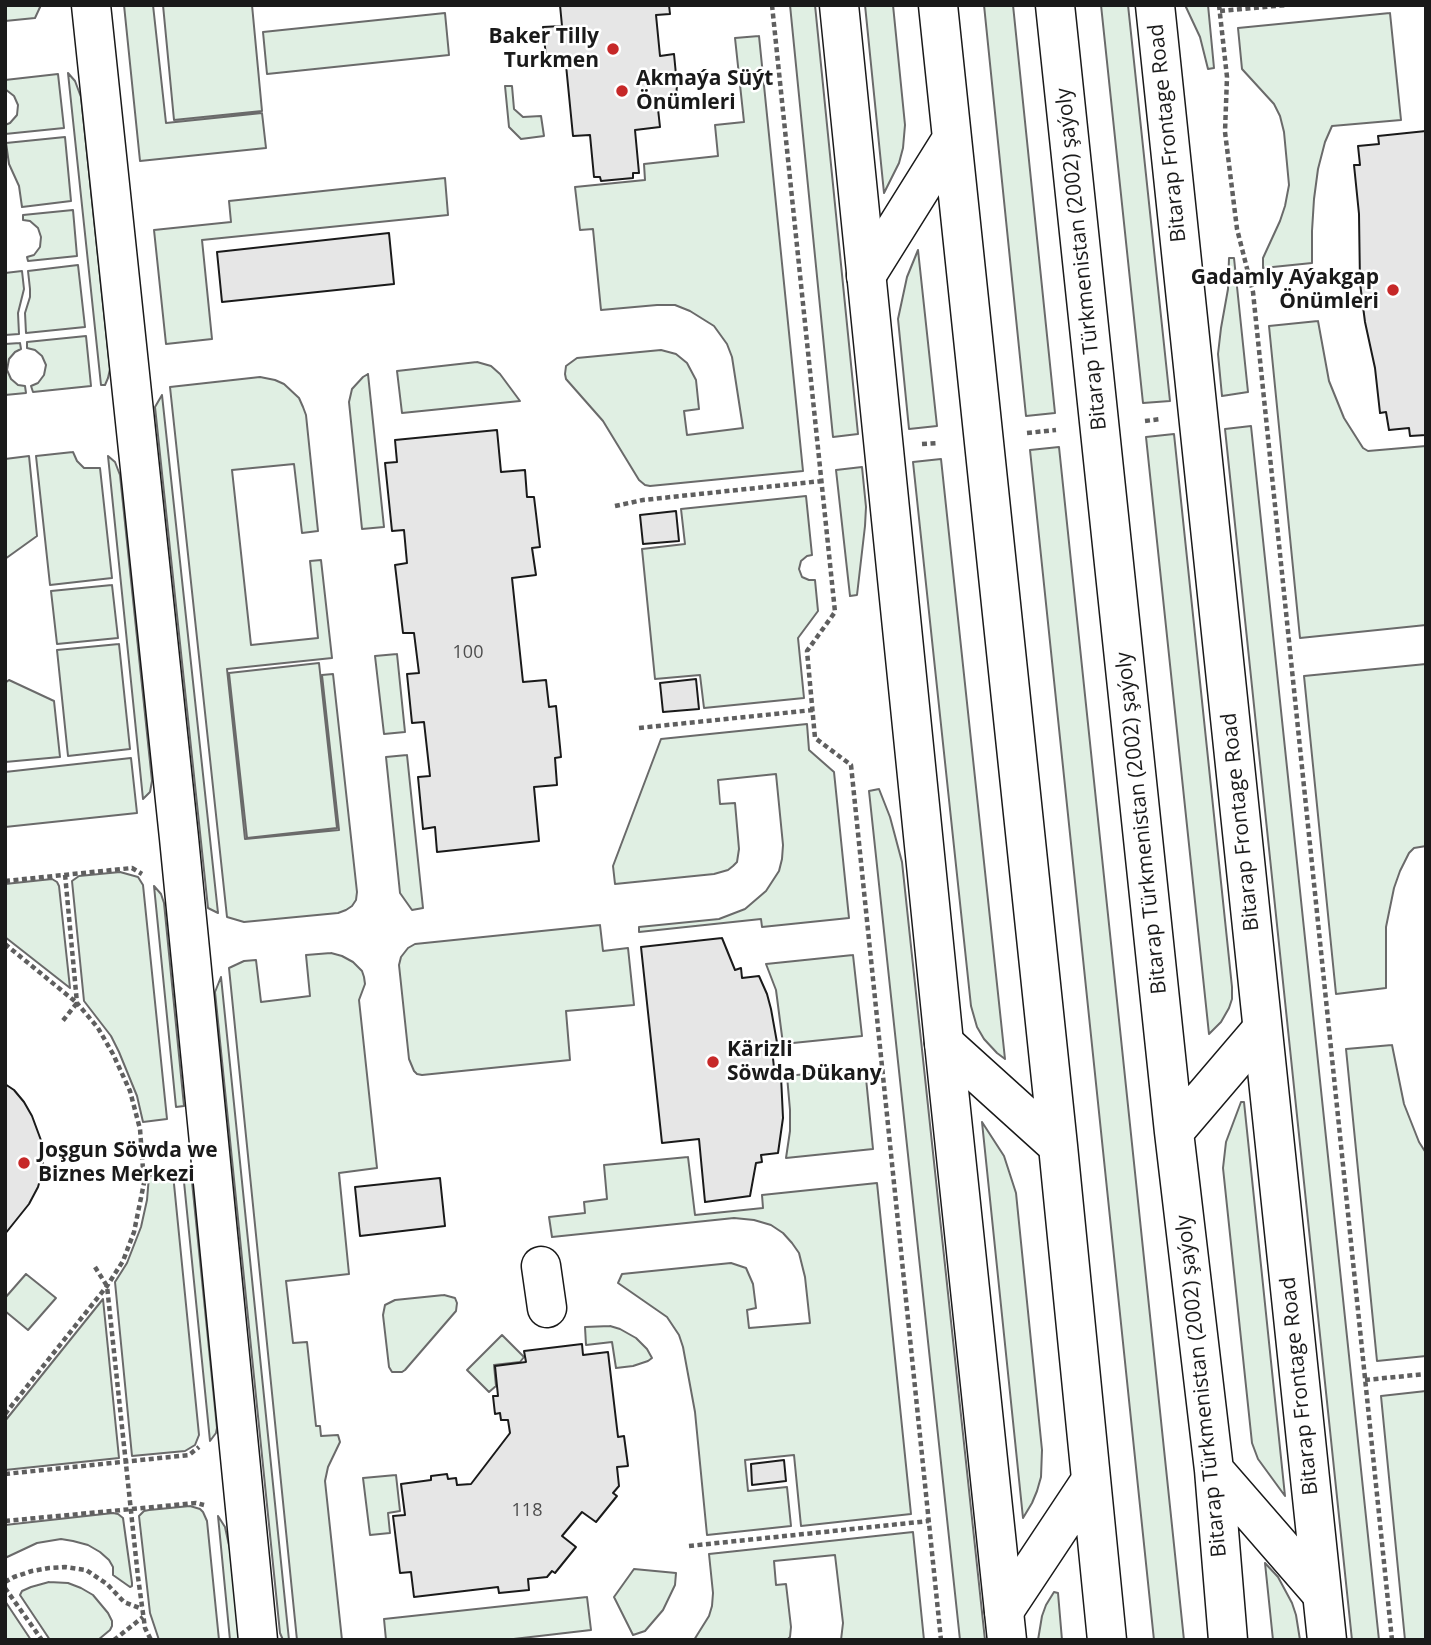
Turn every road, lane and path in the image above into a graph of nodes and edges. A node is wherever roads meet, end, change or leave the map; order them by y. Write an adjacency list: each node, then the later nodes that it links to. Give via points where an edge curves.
1 (92, 5): 51 (street)
2 (772, 5): 13 (path)
3 (839, 5): 10 (street)
4 (938, 5): 9 (street)
5 (1055, 5): 23 (street, Bitarap Türkmenistan (2002) şaýoly)
6 (1155, 5): 21 (street, Bitarap Frontage Road)
7 (1286, 5): 8 (path)
8 (1220, 8): 30 (path, via 1227,77 1225,132 1237,229 1253,292)
9 (951, 140): 10 (street); 24 (street)
10 (866, 276): 22 (street)
11 (1056, 430): 12 (path)
12 (1027, 433)
13 (822, 481): 14 (path); 15 (path, via 835,612 807,651)
14 (615, 506)
15 (813, 710): 16 (path); 40 (path, via 816,738 850,765)
16 (639, 728)
17 (5, 881): 19 (path, via 65,874)
18 (5, 944): 19 (path)
19 (77, 1003): 20 (path); 27 (path, via 113,1054 130,1090 140,1129 144,1183 134,1233)
20 (61, 1023)
21 (1262, 1029): 23 (street); 44 (street, Bitarap Frontage Road)
22 (944, 1043): 24 (street); 47 (street)
23 (1174, 1132): 34 (street, Bitarap Türkmenistan (2002) şaýoly)
24 (1058, 1146): 36 (street)
25 (541, 1266): 28 (street)
26 (96, 1267): 27 (path)
27 (107, 1286): 31 (path); 33 (path)
28 (547, 1308)
29 (1426, 1374): 30 (path)
30 (1365, 1380): 56 (path)
31 (5, 1414)
32 (189, 1455): 33 (path)
33 (125, 1462): 35 (path); 37 (path)
34 (1214, 1470): 44 (street); 54 (street, Bitarap Türkmenistan (2002) şaýoly)
35 (5, 1474)
36 (1091, 1480): 47 (street); 53 (street)
37 (130, 1509): 38 (path, via 196,1503); 39 (path); 45 (path)
38 (208, 1510)
39 (5, 1521)
40 (929, 1521): 41 (path); 52 (path)
41 (689, 1546)
42 (5, 1582): 45 (path, via 41,1569 86,1570 124,1602)
43 (5, 1588): 48 (path)
44 (1321, 1593): 55 (street, Bitarap Frontage Road)
45 (142, 1609): 46 (path)
46 (144, 1616): 49 (path); 50 (path)
47 (1006, 1625)
48 (42, 1640)
49 (114, 1640)
50 (151, 1640)
51 (258, 1640)
52 (940, 1640)
53 (1107, 1640)
54 (1228, 1640)
55 (1327, 1640)
56 (1392, 1640)

